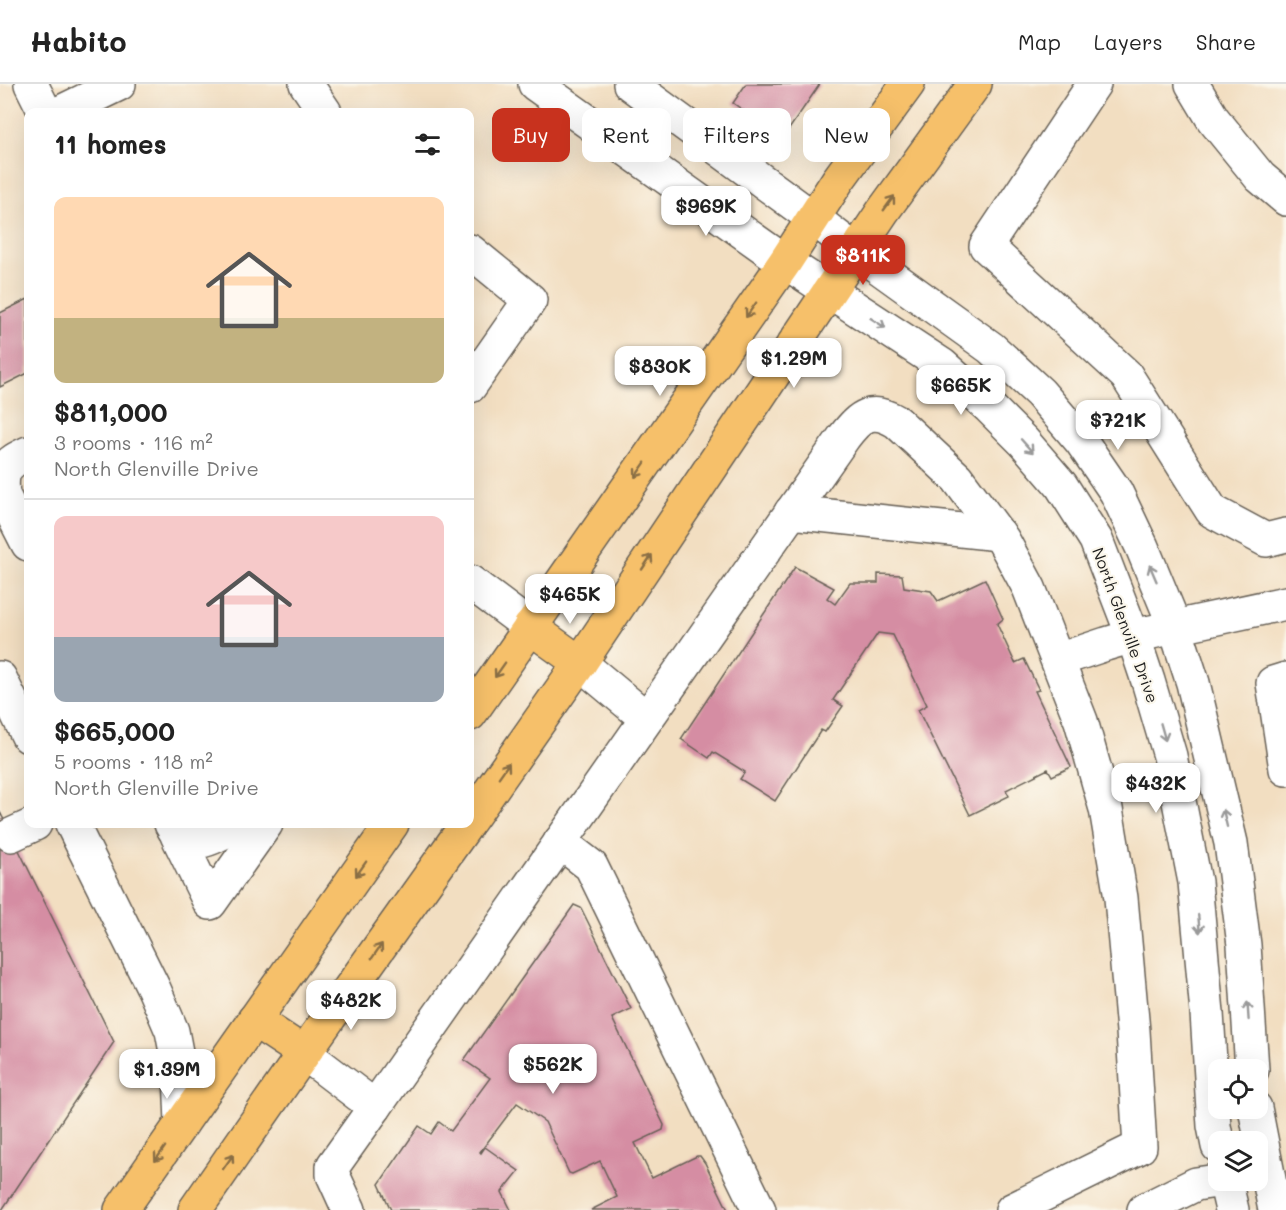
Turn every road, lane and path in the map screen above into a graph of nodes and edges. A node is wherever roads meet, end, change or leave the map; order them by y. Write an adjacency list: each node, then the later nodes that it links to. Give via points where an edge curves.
1 (31, 84): 10 (street)
2 (119, 84): 11 (street)
3 (306, 84): 12 (street)
4 (534, 84): 17 (street, North Glenville Drive)
5 (630, 84): 14 (street)
6 (908, 84): 14 (main road)
7 (975, 84): 15 (main road, one-way to 7)
8 (1094, 84): 23 (street, via 986,246 1126,375 1212,512 1266,540)
9 (1191, 84): 13 (street, via 1213,119 1260,177)
10 (43, 108)
11 (70, 108)
12 (322, 108)
13 (1286, 199)
14 (813, 218): 15 (street); 17 (main road)
15 (856, 251): 18 (main road); 28 (street, one-way to 15, via 1116,492 1074,433 1040,393 991,348)
16 (474, 254): 19 (street, via 530,300)
17 (785, 262): 18 (street, North Glenville Drive); 27 (main road, one-way to 27)
18 (828, 291): 29 (street, North Glenville Drive, one-way to 29, via 942,365 1024,442 1061,485 1096,540); 31 (main road, one-way to 18)
19 (474, 380)
20 (24, 455): 24 (street, via 7,465 2,488)
21 (791, 512): 22 (street); 22 (street, via 855,423 869,414 885,415 957,478); 35 (street)
22 (999, 534): 30 (street, via 1029,588)
23 (1286, 535)
24 (24, 536)
25 (474, 585): 27 (street)
26 (1286, 603): 28 (street)
27 (530, 627): 31 (main road); 34 (main road, one-way to 34)
28 (1175, 627): 29 (street); 48 (street, one-way to 28, via 1244,945 1231,843 1193,683)
29 (1133, 636): 30 (street); 52 (street, North Glenville Drive, one-way to 52, via 1170,756 1195,882)
30 (1058, 660): 60 (street, via 1081,721 1106,809 1121,898 1140,1147)
31 (580, 663): 35 (street); 38 (main road, one-way to 31)
32 (0, 678): 36 (street)
33 (1286, 679): 37 (street, via 1273,683)
34 (474, 708)
35 (646, 718): 45 (street)
36 (24, 728)
37 (1286, 769)
38 (474, 814)
39 (74, 828): 51 (street, via 172,1031 180,1073)
40 (231, 828): 44 (street, via 203,841 189,841)
41 (263, 828): 44 (street, via 210,903)
42 (389, 828): 46 (main road, one-way to 46)
43 (464, 828): 47 (main road, one-way to 43)
44 (174, 829)
45 (560, 842): 49 (street); 59 (street, via 591,866)
46 (254, 1020): 47 (main road); 51 (main road)
47 (304, 1053): 49 (street); 57 (main road, one-way to 47)
48 (1251, 1059)
49 (375, 1107): 58 (street, via 333,1166 333,1175)
50 (1258, 1119): 53 (street)
51 (182, 1123): 56 (main road, one-way to 56)
52 (1215, 1131)
53 (1269, 1164): 63 (street)
54 (1208, 1182): 61 (street, via 1196,1184)
55 (1228, 1191): 62 (street)
56 (121, 1210)
57 (195, 1210)
58 (349, 1210)
59 (759, 1210)
60 (1012, 1210)
61 (1144, 1210)
62 (1232, 1210)
63 (1275, 1210)

